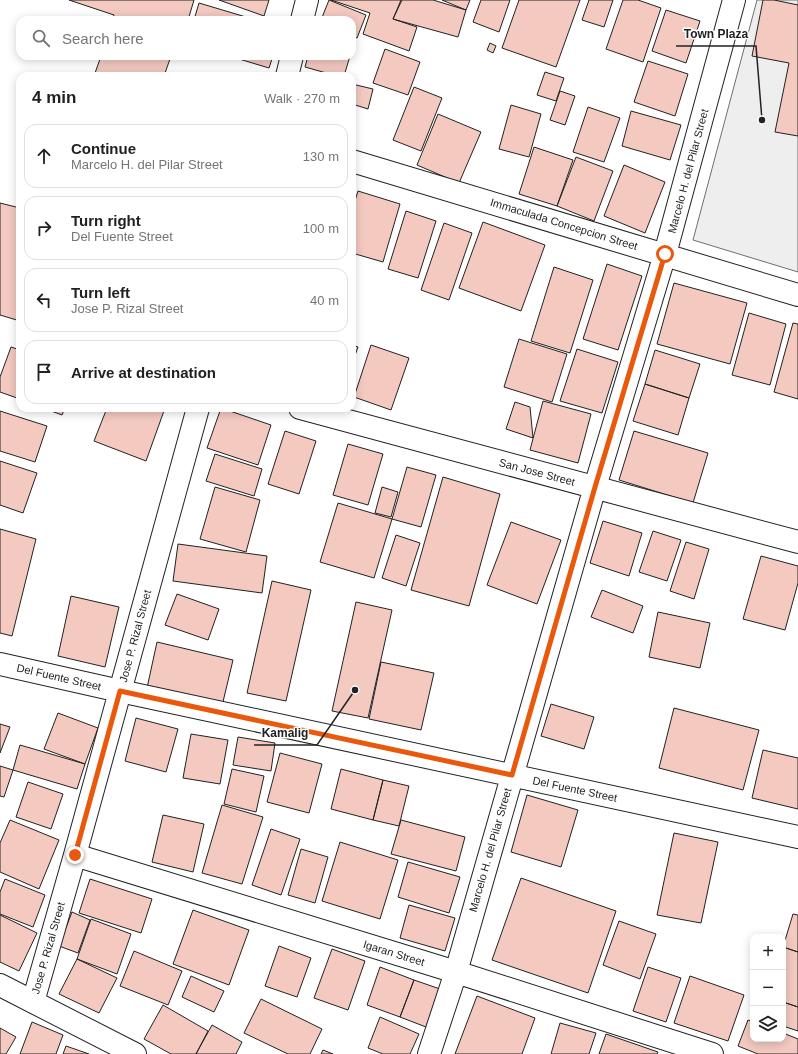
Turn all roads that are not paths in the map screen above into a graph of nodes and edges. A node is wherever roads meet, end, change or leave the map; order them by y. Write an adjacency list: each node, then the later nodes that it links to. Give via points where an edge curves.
1 (308, 0): 3 (street)
2 (734, 0): 7 (street, Marcelo H. del Pilar Street)
3 (303, 16)
4 (291, 60): 5 (street)
5 (288, 72)
6 (356, 162): 7 (street, Immaculada Concepcion Street)
7 (665, 254): 8 (street, Immaculada Concepcion Street); 11 (street, Marcelo H. del Pilar Street)
8 (798, 295)
9 (197, 412): 14 (street, Jose P. Rizal Street)
10 (315, 412): 11 (street, San Jose Street)
11 (595, 487): 12 (street, San Jose Street); 15 (street, Marcelo H. del Pilar Street)
12 (798, 542)
13 (0, 664): 14 (street, Del Fuente Street)
14 (120, 691): 15 (street, Del Fuente Street); 17 (street, Jose P. Rizal Street)
15 (512, 775): 16 (street, Del Fuente Street); 18 (street, Marcelo H. del Pilar Street)
16 (798, 837)
17 (75, 855): 18 (street, Igaran Street); 20 (street, Jose P. Rizal Street)
18 (456, 972): 22 (street, Marcelo H. del Pilar Street); 23 (street, Igaran Street)
19 (0, 985): 20 (street)
20 (33, 1002): 21 (street)
21 (135, 1054)
22 (429, 1054)
23 (712, 1054)

